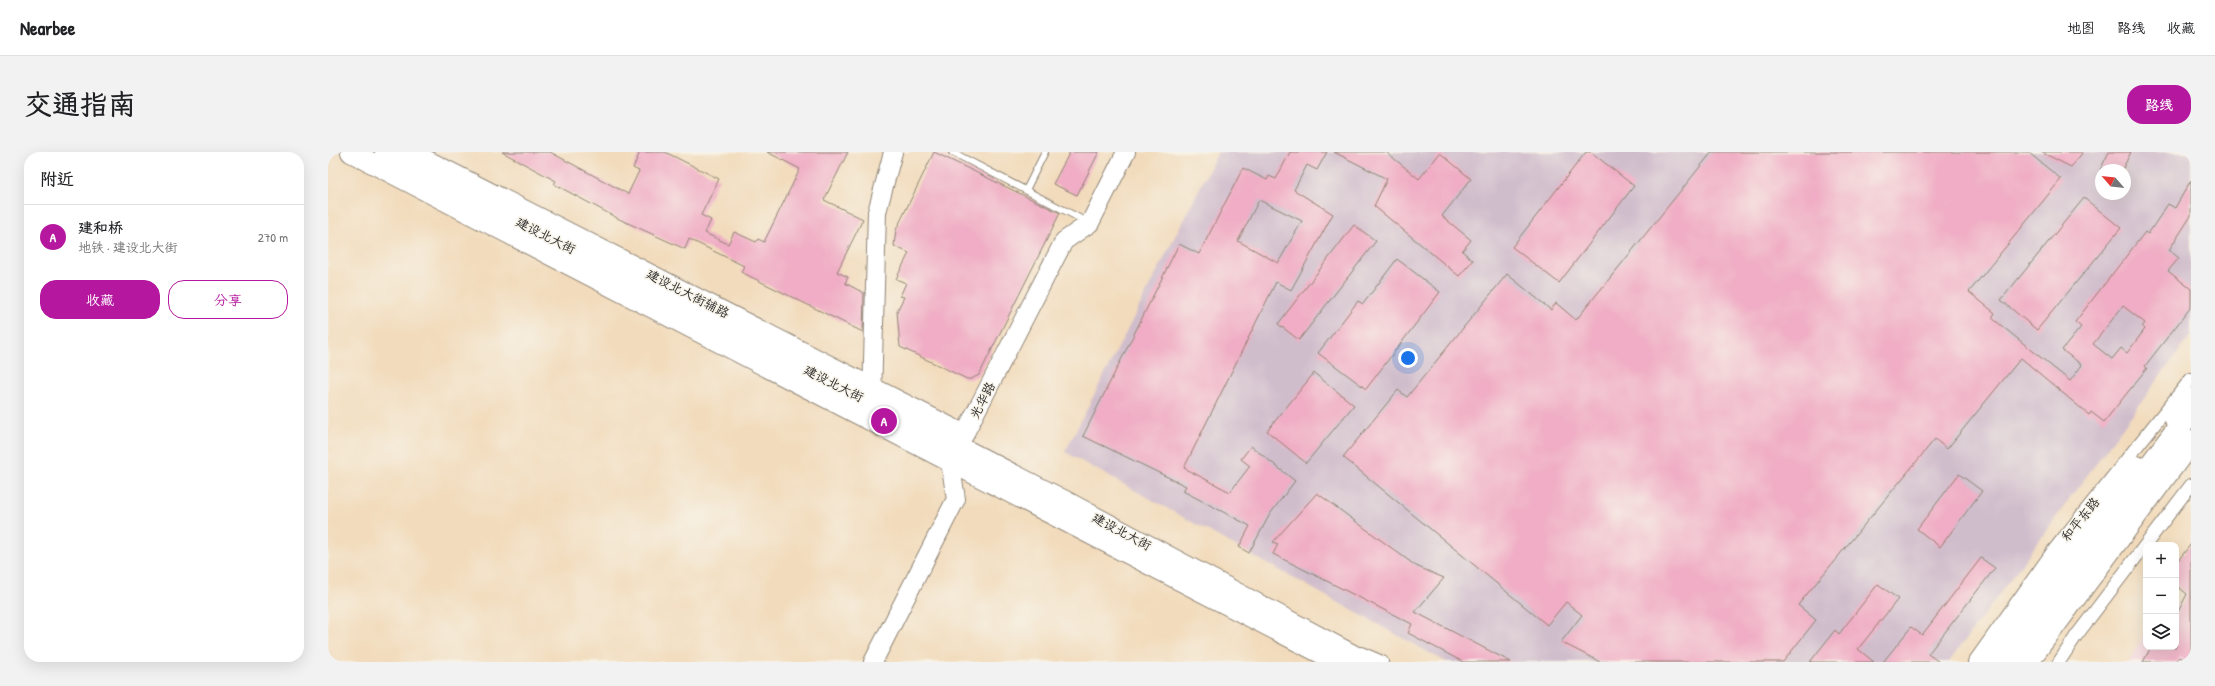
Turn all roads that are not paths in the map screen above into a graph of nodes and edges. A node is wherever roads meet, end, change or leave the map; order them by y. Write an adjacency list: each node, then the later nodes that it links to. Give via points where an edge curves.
1 (351, 152): 16 (main road)
2 (385, 152): 12 (main road, 建设北大街)
3 (412, 152): 12 (street, 建设北大街辅路)
4 (892, 152): 12 (street, via 877,212)
5 (952, 152): 8 (lane)
6 (1045, 152): 9 (lane)
7 (1126, 152): 10 (street, 光华路)
8 (961, 154): 9 (lane)
9 (1026, 190): 10 (lane)
10 (1090, 223): 16 (street, 光华路, via 1064,241)
11 (2191, 379): 26 (street, 和平东路, via 2053,551)
12 (872, 395): 16 (main road, 建设北大街)
13 (2191, 397): 20 (street, 和平东路, via 2027,602)
14 (2191, 411): 20 (highway, 和平东路, via 2018,642)
15 (2191, 441): 27 (highway)
16 (958, 448): 19 (main road, 建设北大街, via 1067,502); 21 (street, via 956,499)
17 (2191, 457): 28 (street)
18 (2191, 485): 29 (street)
19 (1313, 641): 22 (street); 23 (main road); 24 (main road, 建设北大街); 25 (street)
20 (1996, 660)
21 (873, 662)
22 (1329, 662)
23 (1338, 662)
24 (1366, 662)
25 (1382, 662)
26 (1974, 662)
27 (2027, 662)
28 (2041, 662)
29 (2059, 662)

